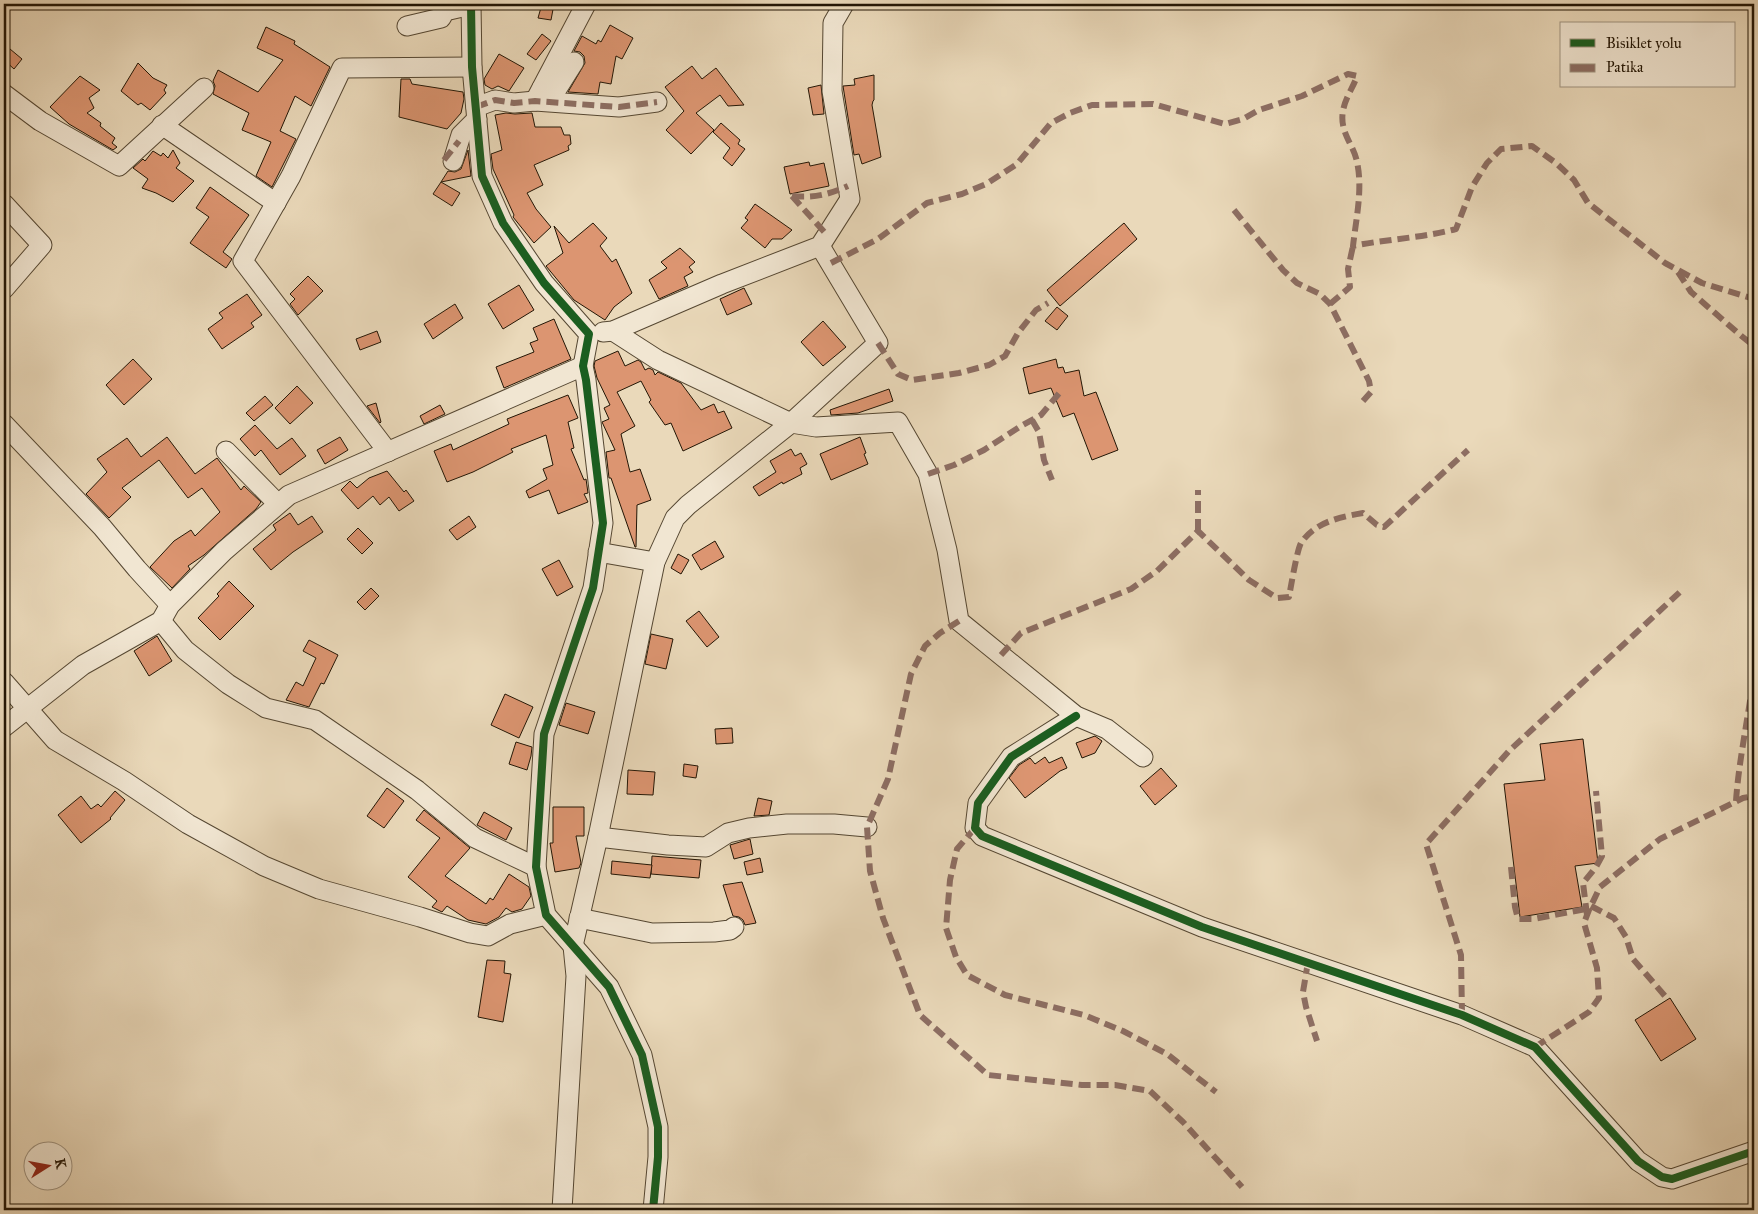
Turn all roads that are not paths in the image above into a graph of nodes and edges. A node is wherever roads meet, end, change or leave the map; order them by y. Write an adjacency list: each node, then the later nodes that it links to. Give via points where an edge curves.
1 (471, 4): 4 (street, via 445,11 441,18); 6 (street)
2 (586, 4): 9 (street)
3 (844, 4): 17 (street, via 833,23 832,91 850,199)
4 (407, 26)
5 (574, 62): 9 (street, via 557,89)
6 (472, 67): 12 (street); 15 (street, via 342,68)
7 (204, 88): 13 (street)
8 (512, 90): 9 (street)
9 (539, 93): 11 (street, via 619,107); 12 (street, via 514,103 495,100)
10 (4, 94): 13 (street, via 40,121 118,166)
11 (656, 102)
12 (476, 113): 14 (street, via 460,135); 20 (street, via 482,176 503,224 544,283)
13 (162, 125): 15 (street)
14 (454, 161)
15 (276, 203): 25 (street, via 243,261)
16 (4, 204): 18 (street, via 42,245)
17 (820, 246): 19 (street); 22 (street, via 878,343)
18 (4, 289)
19 (612, 331): 20 (street); 22 (street, via 658,360)
20 (589, 334): 21 (street)
21 (583, 366): 25 (street); 27 (street, via 603,523)
22 (791, 423): 28 (street, via 688,504 675,518); 32 (street, via 816,427 898,422 928,474 960,621)
23 (4, 424): 29 (street, via 102,527)
24 (226, 450): 26 (street)
25 (388, 452): 26 (street, via 289,495)
26 (278, 504): 29 (street, via 224,551)
27 (598, 552): 28 (street); 37 (street, via 593,588 544,734)
28 (654, 562): 36 (street)
29 (166, 613): 31 (street, via 82,665); 37 (street, via 185,650 228,684 266,708 315,720 417,790 475,838)
30 (4, 682): 31 (street)
31 (28, 709): 33 (street); 38 (street, via 55,740 188,824 264,866 319,889 488,936 510,924)
32 (1076, 716): 34 (street, via 1108,729); 42 (street, via 1012,757 978,803 975,828 982,836 1202,927 1462,1015 1535,1047 1638,1161 1662,1177 1672,1179)
33 (4, 727)
34 (1143, 757)
35 (867, 827): 36 (street, via 787,824 748,828 728,833 706,847)
36 (598, 837): 39 (street)
37 (536, 867): 38 (street)
38 (546, 915): 41 (street)
39 (580, 918): 40 (street, via 652,934 714,932); 41 (street)
40 (734, 927)
41 (573, 946): 43 (street, via 576,976); 44 (street, via 610,987 642,1055 658,1127)
42 (1754, 1151)
43 (562, 1210)
44 (652, 1210)

